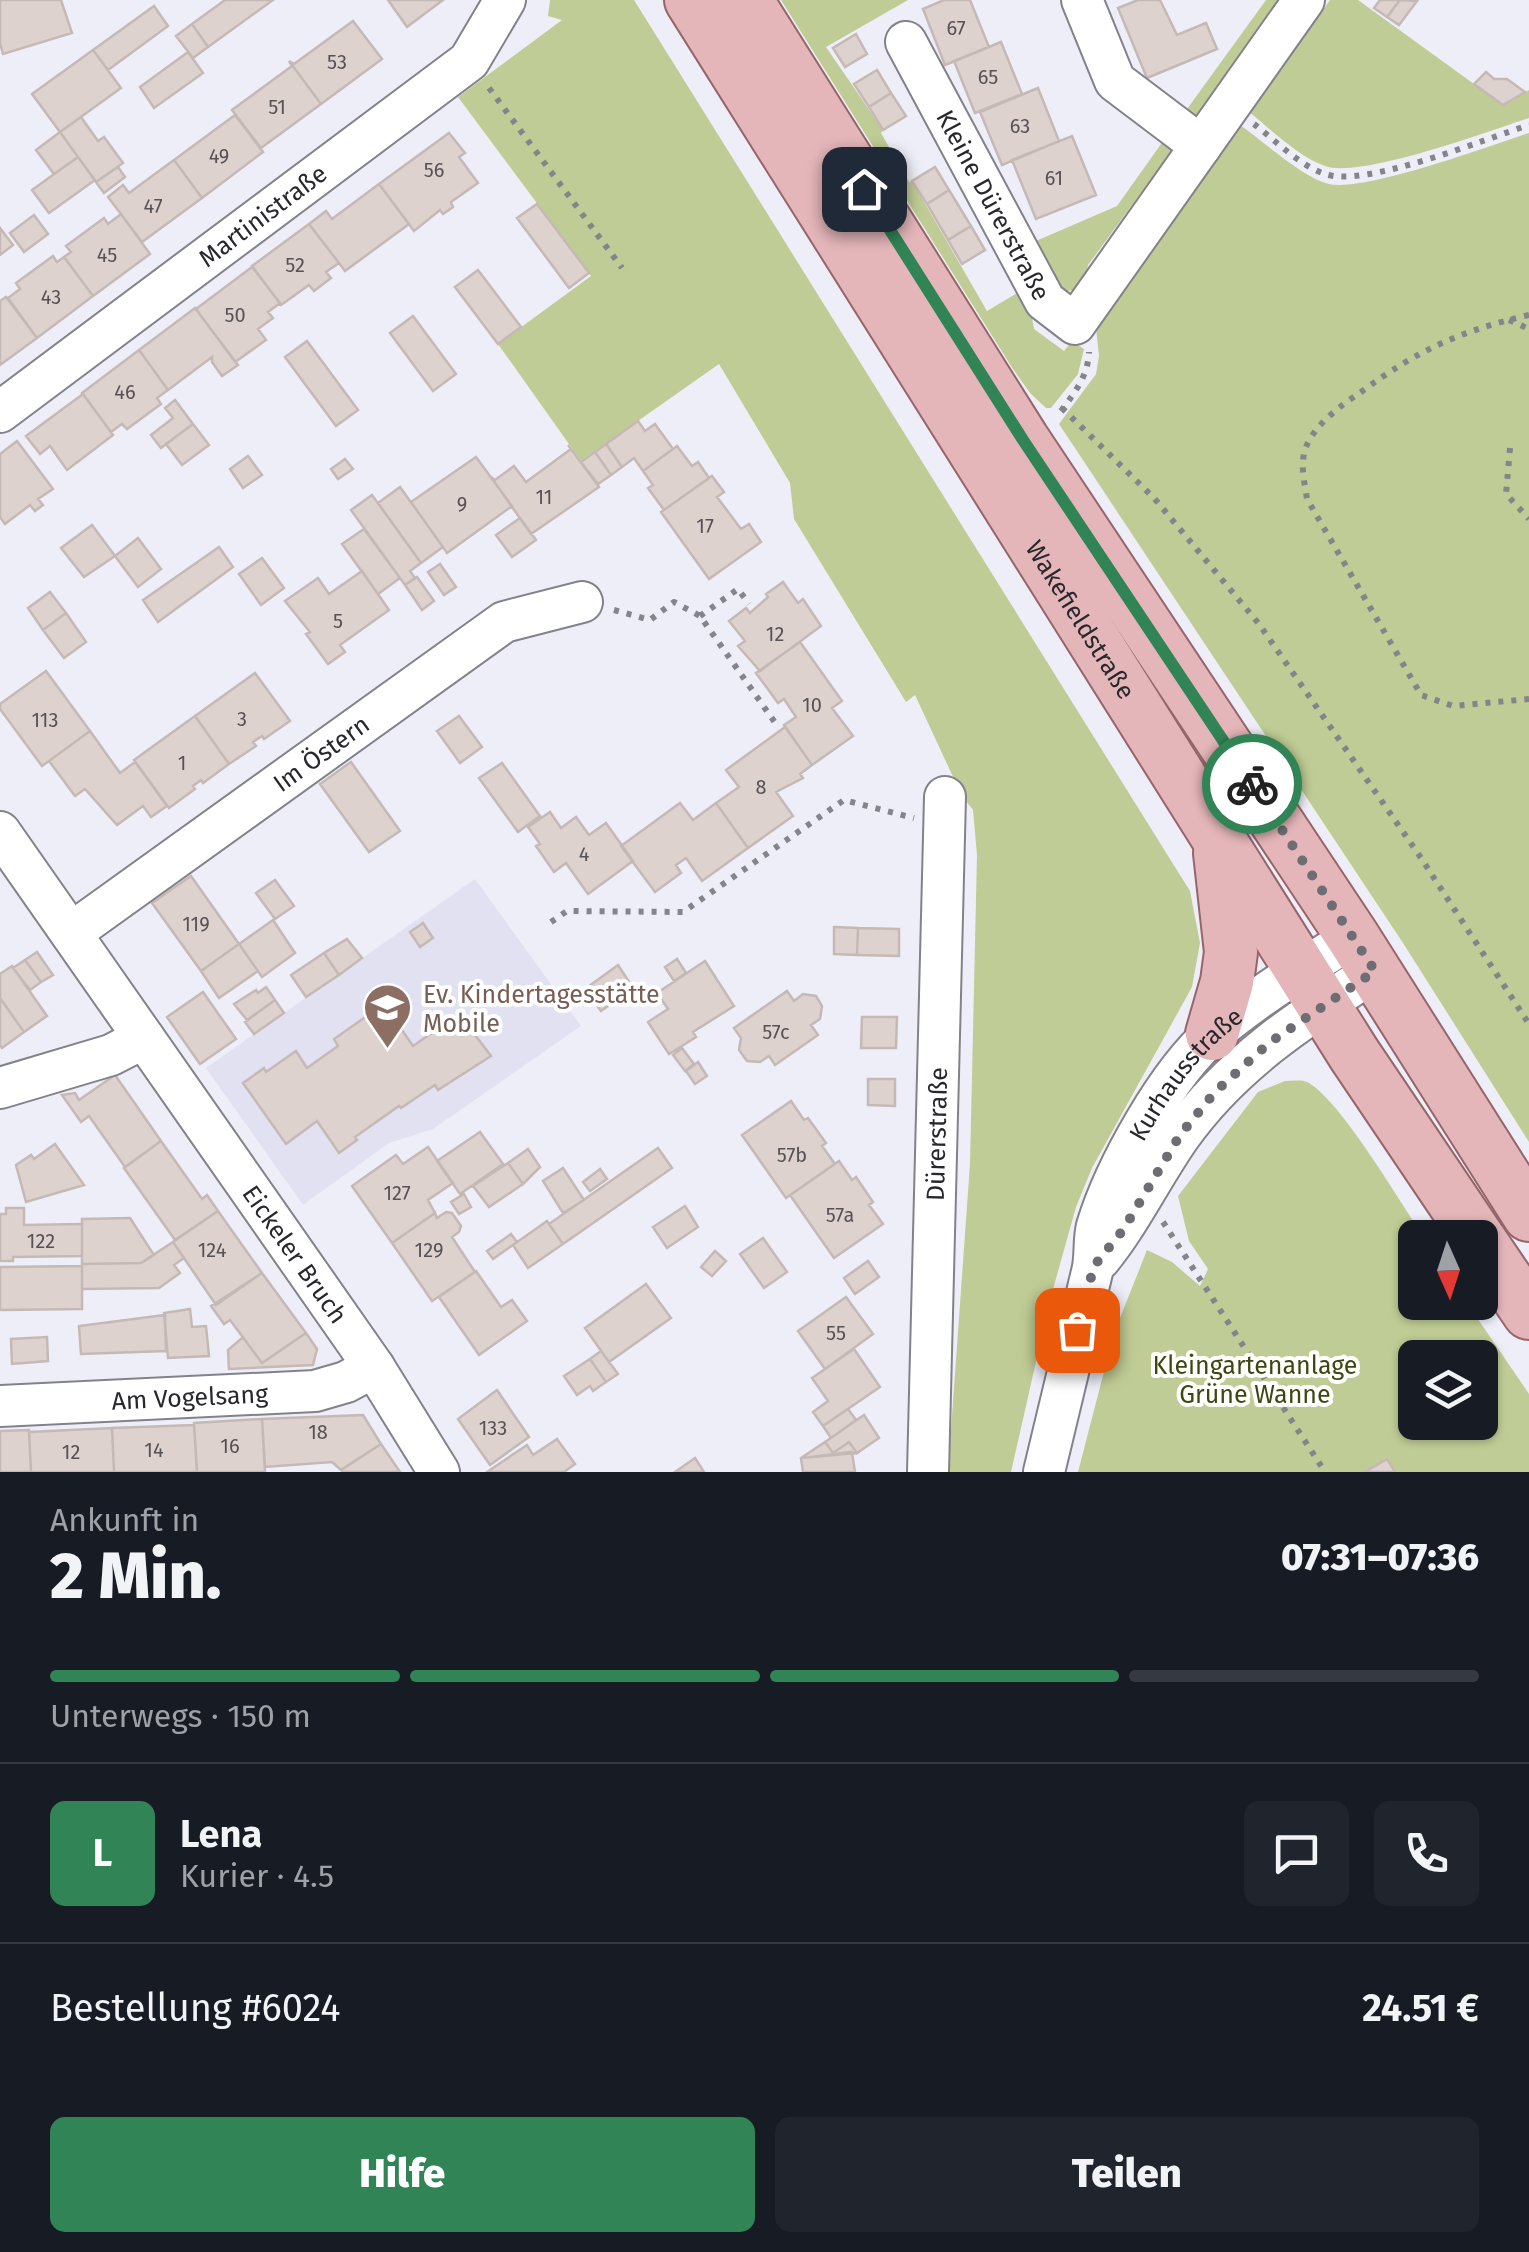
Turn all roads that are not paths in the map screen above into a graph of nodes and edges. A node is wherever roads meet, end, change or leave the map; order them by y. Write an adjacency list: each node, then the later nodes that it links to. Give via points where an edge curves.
1 (504, 0): 8 (street, Martinistraße, via 469,61)
2 (690, 0): 12 (main road, Wakefieldstraße)
3 (746, 0): 14 (main road, Wakefieldstraße, via 1043,424)
4 (1082, 0): 7 (street, via 1114,81)
5 (1304, 0): 7 (street, Kleine Dürerstraße)
6 (906, 42): 7 (street, Kleine Dürerstraße, via 1044,301 1075,324)
7 (1201, 146)
8 (0, 412)
9 (582, 602): 13 (street, Im Östern, via 504,622)
10 (944, 811): 27 (street, Dürerstraße)
11 (0, 832): 13 (street, Eickeler Bruch)
12 (1218, 836): 15 (main road, Wakefieldstraße); 16 (main road, via 1231,952)
13 (70, 933): 17 (street, Eickeler Bruch)
14 (1364, 954): 15 (street, Kurhausstraße); 19 (main road, Wakefieldstraße)
15 (1313, 987): 16 (street, Kurhausstraße); 20 (main road, Wakefieldstraße); 21 (street, Kurhausstraße, via 1180,1135)
16 (1212, 1034): 21 (street, Kurhausstraße, via 1182,1069 1126,1160 1096,1231)
17 (144, 1038): 18 (street, via 111,1056); 24 (street, Eickeler Bruch)
18 (0, 1088)
19 (1529, 1215)
20 (1466, 1220)
21 (1094, 1266): 28 (street, Kurhausstraße)
22 (1498, 1268): 23 (main road, Wakefieldstraße)
23 (1529, 1314)
24 (374, 1368): 25 (street, Am Vogelsang, via 315,1391); 26 (street, Eickeler Bruch)
25 (0, 1406)
26 (439, 1472)
27 (928, 1472)
28 (1044, 1472)

